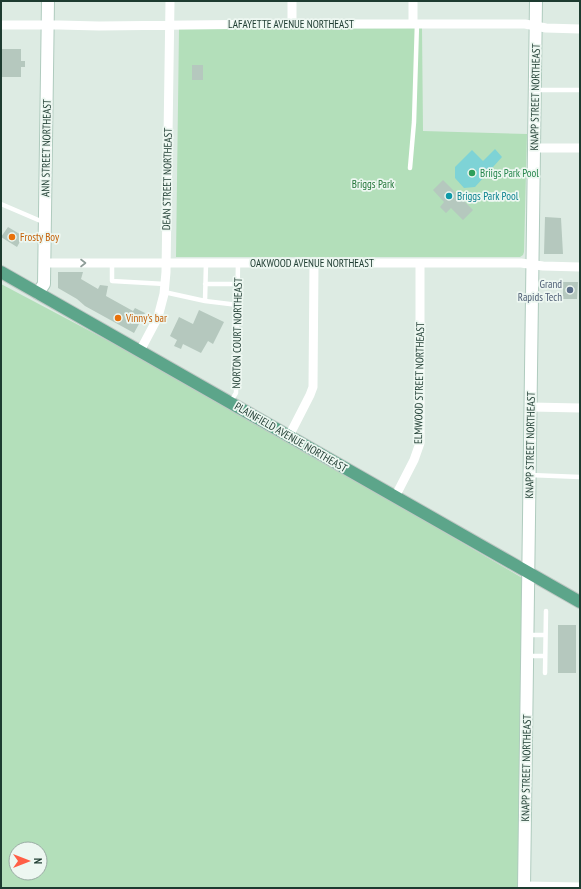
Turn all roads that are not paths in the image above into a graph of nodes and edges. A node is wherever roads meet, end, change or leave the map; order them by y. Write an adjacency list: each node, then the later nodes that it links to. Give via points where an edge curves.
1 (48, 1): 9 (main road, ANN STREET NORTHEAST)
2 (170, 1): 10 (street, DEAN STREET NORTHEAST)
3 (292, 1): 7 (street)
4 (413, 1): 6 (street)
5 (536, 1): 11 (main road, KNAPP STREET NORTHEAST)
6 (415, 23): 7 (street, LAFAYETTE AVENUE NORTHEAST); 11 (street, LAFAYETTE AVENUE NORTHEAST); 17 (lane, via 414,122)
7 (292, 24): 10 (street, LAFAYETTE AVENUE NORTHEAST)
8 (1, 25): 9 (street, LAFAYETTE AVENUE NORTHEAST)
9 (48, 25): 10 (street, LAFAYETTE AVENUE NORTHEAST); 19 (main road, ANN STREET NORTHEAST)
10 (170, 25): 23 (street, DEAN STREET NORTHEAST)
11 (536, 26): 12 (street, LAFAYETTE AVENUE NORTHEAST); 13 (main road, KNAPP STREET NORTHEAST)
12 (580, 29)
13 (534, 90): 14 (lane); 15 (main road, KNAPP STREET NORTHEAST)
14 (580, 90)
15 (534, 148): 16 (street); 27 (main road, KNAPP STREET NORTHEAST)
16 (580, 148)
17 (410, 168)
18 (1, 204): 19 (lane)
19 (45, 222): 21 (main road, ANN STREET NORTHEAST)
20 (238, 262): 24 (street, OAKWOOD AVENUE NORTHEAST); 25 (street, OAKWOOD AVENUE NORTHEAST); 31 (lane, NORTON COURT NORTHEAST)
21 (44, 263): 22 (street, OAKWOOD AVENUE NORTHEAST, one-way to 22); 33 (main road, ANN STREET NORTHEAST, via 44,284)
22 (112, 263): 23 (street, OAKWOOD AVENUE NORTHEAST); 32 (lane, via 112,281)
23 (166, 263): 24 (street, OAKWOOD AVENUE NORTHEAST); 32 (street, DEAN STREET NORTHEAST)
24 (206, 263): 30 (lane)
25 (314, 263): 26 (street, OAKWOOD AVENUE NORTHEAST); 40 (street, via 313,387)
26 (420, 263): 27 (street, OAKWOOD AVENUE NORTHEAST); 43 (street, ELMWOOD STREET NORTHEAST, via 420,443)
27 (532, 265): 28 (street, OAKWOOD AVENUE NORTHEAST); 38 (main road, KNAPP STREET NORTHEAST)
28 (580, 267)
29 (1, 272): 33 (main road, PLAINFIELD AVENUE NORTHEAST)
30 (206, 284): 31 (lane); 34 (lane)
31 (238, 284): 35 (lane, NORTON COURT NORTHEAST)
32 (165, 288): 34 (lane); 36 (street, DEAN STREET NORTHEAST, via 158,317)
33 (38, 293): 36 (main road, PLAINFIELD AVENUE NORTHEAST)
34 (205, 301): 35 (lane)
35 (238, 305): 37 (lane, NORTON COURT NORTHEAST, via 236,393)
36 (140, 351): 37 (main road, PLAINFIELD AVENUE NORTHEAST)
37 (230, 402): 40 (main road, PLAINFIELD AVENUE NORTHEAST)
38 (531, 407): 39 (street); 41 (main road, KNAPP STREET NORTHEAST)
39 (580, 408)
40 (289, 436): 43 (main road, PLAINFIELD AVENUE NORTHEAST)
41 (530, 475): 42 (lane); 44 (main road, KNAPP STREET NORTHEAST)
42 (580, 477)
43 (395, 497): 44 (main road, PLAINFIELD AVENUE NORTHEAST)
44 (528, 573): 45 (main road, PLAINFIELD AVENUE NORTHEAST); 47 (main road, KNAPP STREET NORTHEAST)
45 (580, 602)
46 (546, 611): 48 (lane)
47 (528, 635): 48 (lane); 49 (main road, KNAPP STREET NORTHEAST)
48 (545, 635): 50 (lane)
49 (528, 656): 50 (lane); 52 (main road, KNAPP STREET NORTHEAST)
50 (545, 656): 51 (lane)
51 (545, 673)
52 (524, 887): 53 (street)
53 (580, 887)

